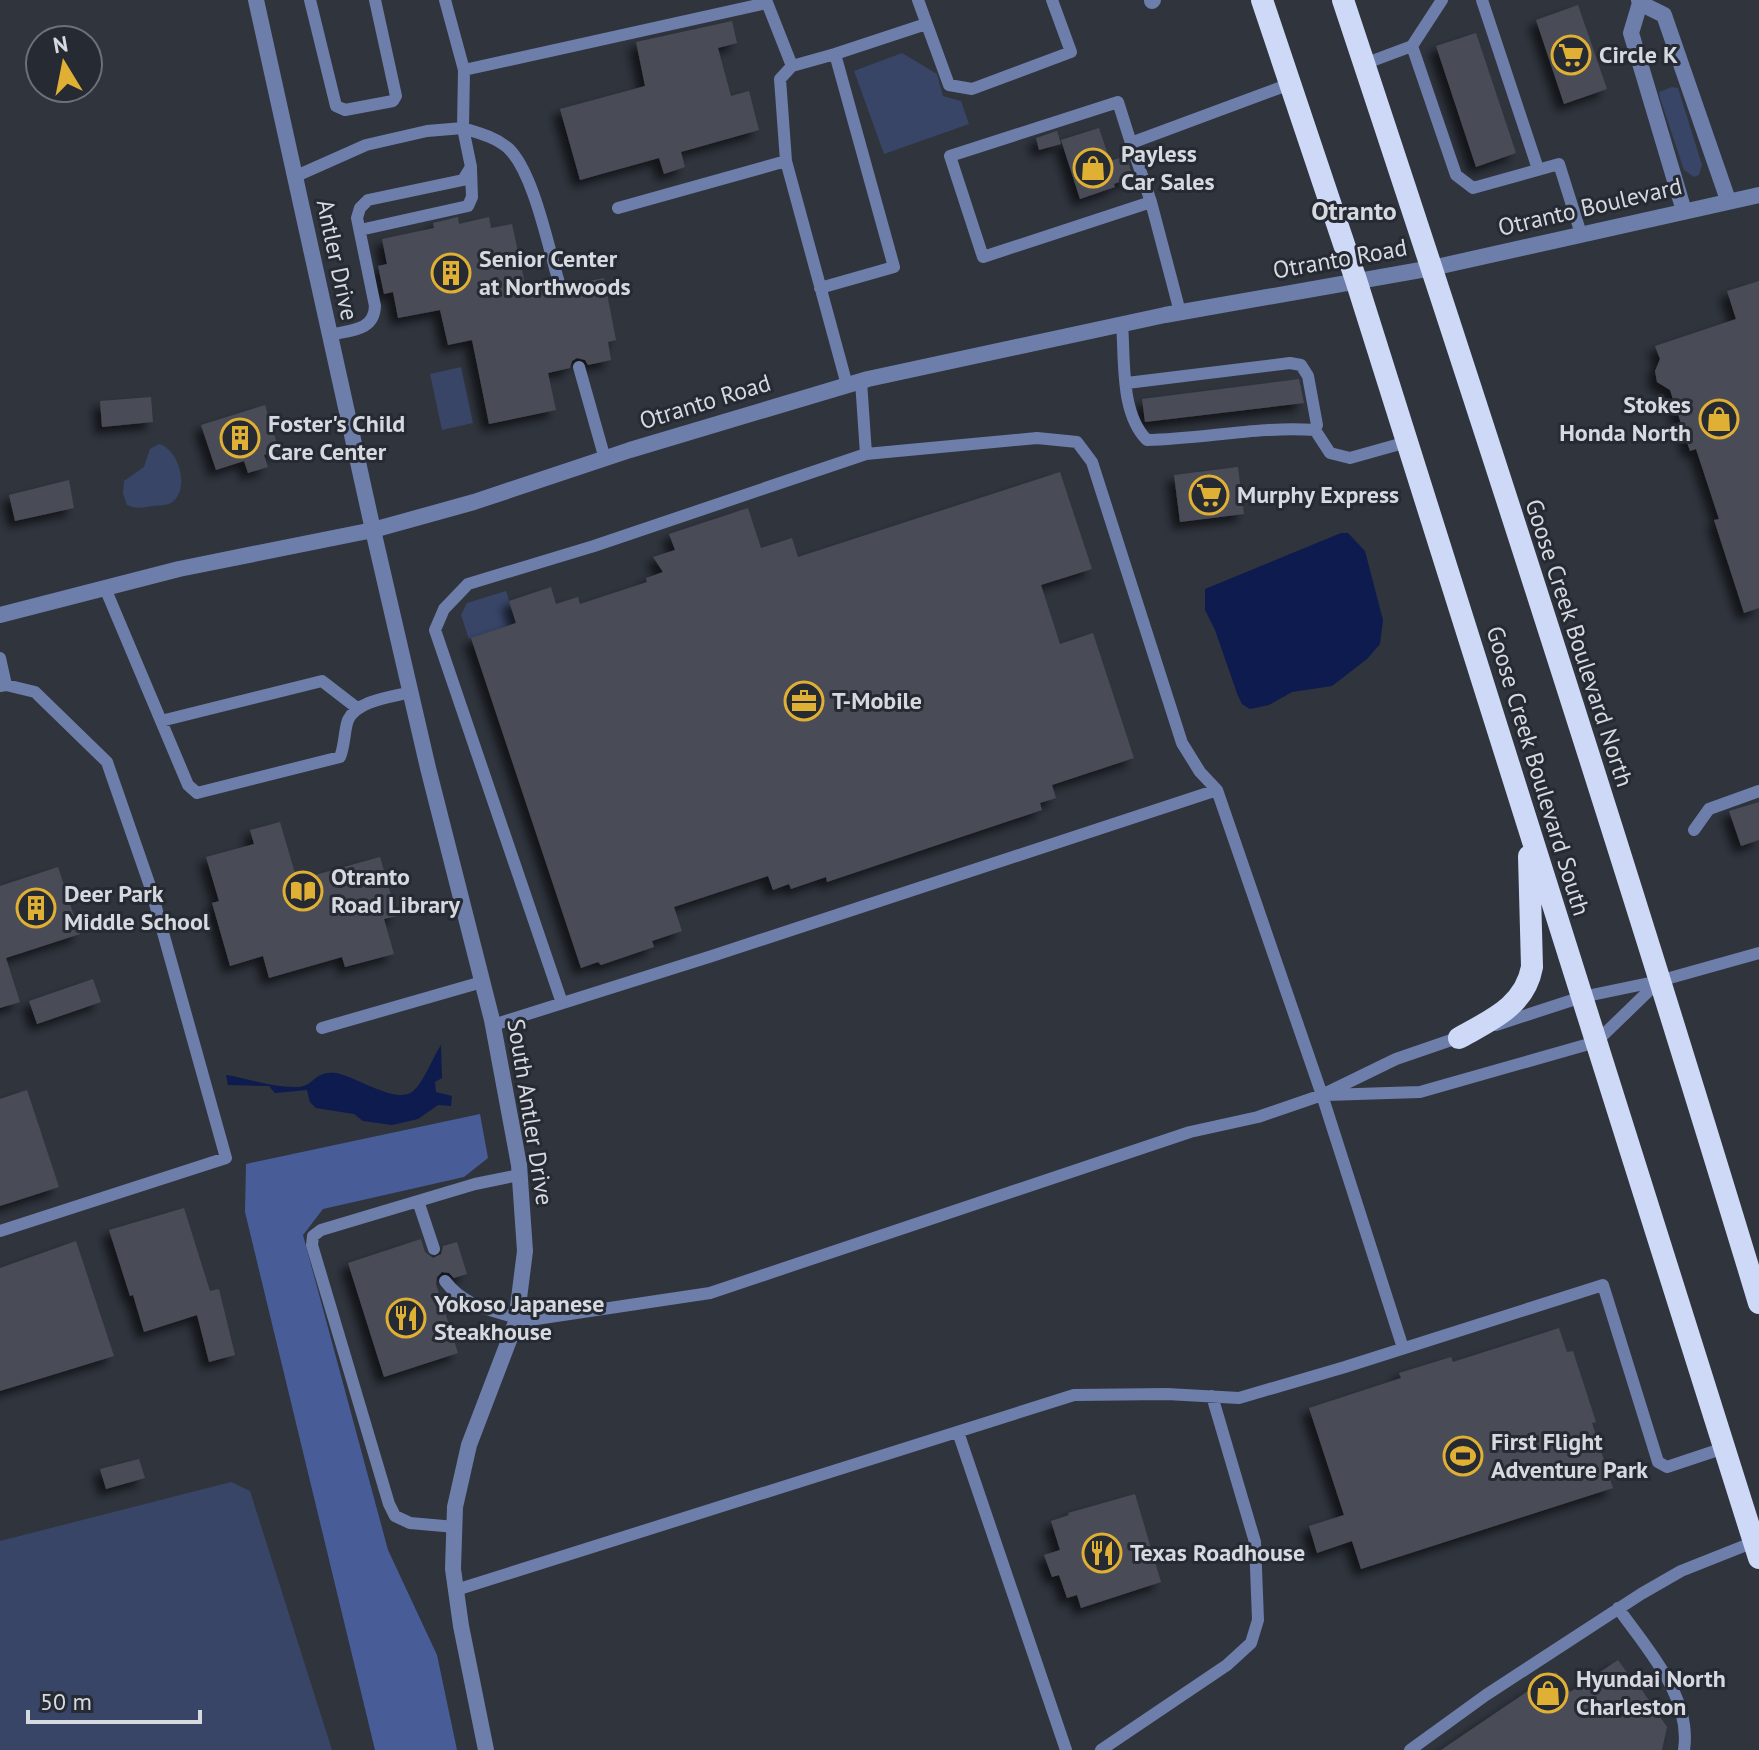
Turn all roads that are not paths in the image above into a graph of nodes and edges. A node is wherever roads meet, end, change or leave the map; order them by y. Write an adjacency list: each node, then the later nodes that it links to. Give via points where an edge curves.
1 (256, 0): 25 (street, Antler Drive)
2 (310, 0): 3 (lane, via 336,106 345,110 393,101 396,96)
3 (375, 0)
4 (445, 0): 18 (lane)
5 (918, 0): 13 (lane)
6 (1052, 0): 13 (lane, via 1071,52 972,89 949,85)
7 (1262, 0): 19 (highway, Goose Creek Boulevard South)
8 (1343, 0): 16 (highway, Goose Creek Boulevard North)
9 (1442, 0): 14 (lane)
10 (1482, 0): 24 (lane)
11 (766, 1): 17 (lane); 18 (lane)
12 (1640, 2): 27 (street, via 1664,15); 30 (street, via 1631,33)
13 (926, 24): 15 (lane)
14 (1412, 46): 16 (lane); 24 (lane, via 1456,175 1473,188)
15 (835, 54): 17 (lane); 36 (lane, via 894,267)
16 (1364, 64): 33 (highway, Goose Creek Boulevard North)
17 (792, 66): 22 (lane, via 780,79)
18 (464, 70): 20 (lane)
19 (1290, 84): 21 (lane); 34 (highway, Goose Creek Boulevard South)
20 (463, 128): 23 (lane); 25 (lane, via 377,142); 35 (lane, via 509,149 523,168)
21 (1131, 143): 28 (lane); 28 (lane, via 1118,102 950,156 983,257)
22 (786, 161): 29 (lane); 36 (lane)
23 (471, 167): 31 (lane, via 463,180 368,200 357,218); 31 (lane, via 468,206)
24 (1538, 169): 32 (lane, via 1561,166)
25 (294, 177): 39 (street, Antler Drive)
26 (1759, 195): 27 (street, Otranto Boulevard)
27 (1728, 200): 30 (street, Otranto Boulevard)
28 (1151, 202): 37 (lane)
29 (618, 208)
30 (1684, 211): 32 (street, Otranto Boulevard)
31 (360, 230): 39 (lane, via 374,318 367,327)
32 (1581, 234): 33 (street, Otranto Boulevard)
33 (1432, 268): 34 (street, Otranto Road); 60 (highway, Goose Creek Boulevard North)
34 (1356, 280): 37 (street, Otranto Road); 44 (highway, Goose Creek Boulevard South)
35 (560, 286)
36 (820, 288): 41 (lane)
37 (1180, 312): 38 (street, Otranto Road)
38 (1122, 324): 41 (street, Otranto Road); 42 (lane)
39 (329, 335): 47 (street, Antler Drive)
40 (579, 367): 46 (lane)
41 (854, 383): 45 (lane); 46 (street, Otranto Road)
42 (1127, 383): 43 (lane, via 1136,429 1147,440 1287,427); 43 (lane, via 1301,365 1308,376)
43 (1315, 430): 44 (lane, via 1330,453 1350,458)
44 (1407, 442): 57 (highway, Goose Creek Boulevard South)
45 (866, 454): 55 (lane, via 1037,438 1077,442 1092,462 1182,743); 63 (lane, via 468,584 444,609 435,630)
46 (605, 459): 47 (street, Otranto Road)
47 (373, 530): 48 (street, Otranto Road); 52 (street, South Antler Drive)
48 (105, 588): 49 (street, Otranto Road); 54 (lane)
49 (0, 615)
50 (0, 658): 51 (lane)
51 (3, 685): 71 (lane, via 35,692 107,762 150,886 226,1158)
52 (411, 692): 53 (lane); 61 (street, South Antler Drive)
53 (357, 708): 54 (lane, via 322,681); 54 (lane, via 348,721 340,757 197,793 188,785)
54 (161, 721)
55 (1217, 790): 63 (lane); 68 (lane)
56 (1759, 791): 58 (lane, via 1709,809)
57 (1528, 827): 62 (highway, Goose Creek Boulevard South); 66 (highway, via 1529,983 1511,1006)
58 (1694, 830)
59 (1759, 953): 60 (lane)
60 (1659, 981): 62 (lane); 67 (lane); 74 (highway, Goose Creek Boulevard North)
61 (482, 982): 64 (street, South Antler Drive); 65 (lane)
62 (1582, 997): 66 (lane); 67 (highway, Goose Creek Boulevard South)
63 (562, 1003): 64 (lane)
64 (493, 1025): 69 (street, South Antler Drive)
65 (322, 1028)
66 (1459, 1038): 68 (lane, via 1396,1059)
67 (1596, 1042): 68 (lane, via 1420,1092); 79 (highway, Goose Creek Boulevard South)
68 (1322, 1095): 75 (lane, via 1190,1132 710,1293); 76 (lane)
69 (519, 1175): 70 (lane); 75 (street, South Antler Drive, via 525,1251)
70 (418, 1201): 72 (lane); 80 (lane, via 321,1230 312,1245 395,1516 410,1523)
71 (0, 1231)
72 (434, 1249)
73 (445, 1281): 75 (lane, via 469,1303)
74 (1759, 1303)
75 (517, 1320): 80 (street, South Antler Drive, via 469,1445)
76 (1403, 1348): 77 (lane, via 1239,1398); 79 (lane, via 1603,1285 1658,1462 1667,1467)
77 (1212, 1396): 78 (lane, via 1074,1395); 86 (lane, via 1255,1542 1255,1631 1251,1643 1227,1665)
78 (958, 1432): 82 (lane); 85 (lane)
79 (1724, 1448): 81 (highway, Goose Creek Boulevard South)
80 (455, 1527): 82 (street, South Antler Drive)
81 (1756, 1550): 83 (lane, via 1681,1571)
82 (456, 1590): 84 (street, South Antler Drive)
83 (1618, 1608): 87 (lane); 88 (lane, via 1667,1678 1685,1716)
84 (486, 1750)
85 (1066, 1750)
86 (1101, 1750)
87 (1410, 1750)
88 (1684, 1750)

